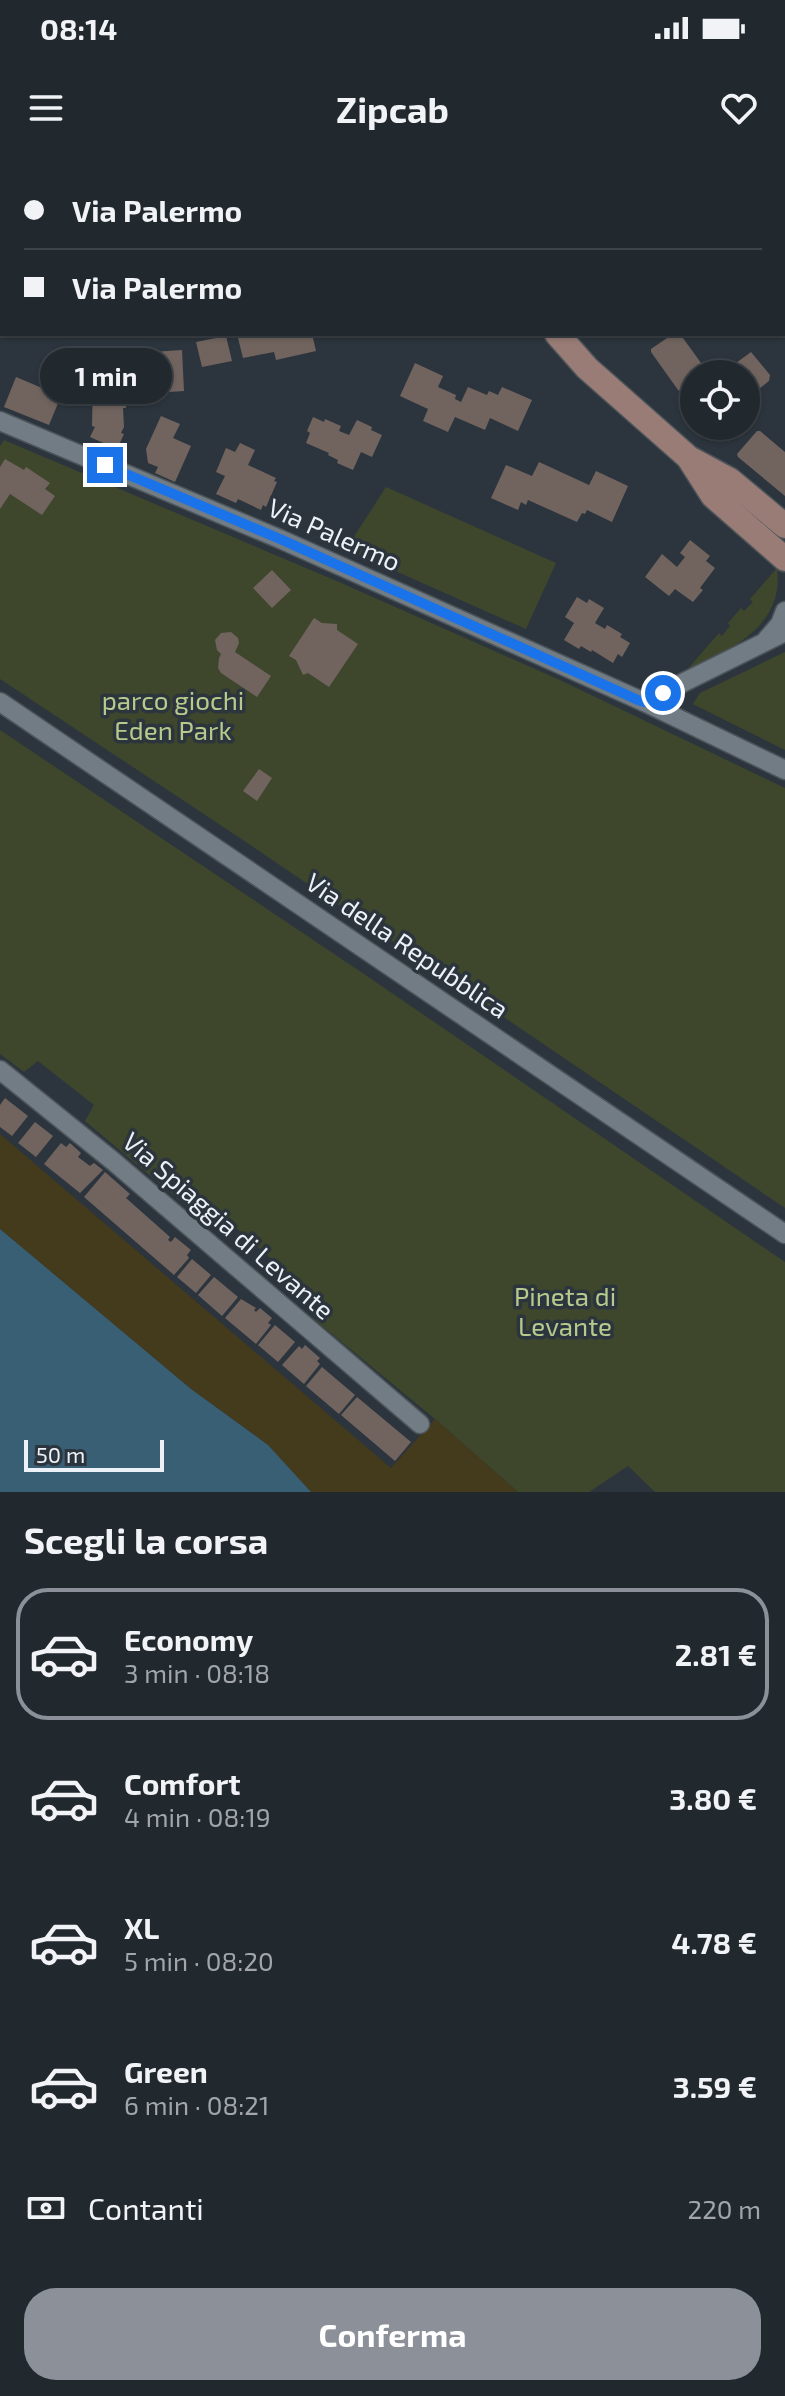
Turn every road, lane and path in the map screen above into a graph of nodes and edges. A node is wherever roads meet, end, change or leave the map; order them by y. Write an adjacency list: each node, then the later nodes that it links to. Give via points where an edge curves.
1 (559, 336): 3 (main road, via 587,368)
2 (0, 421): 11 (street, Via Palermo)
3 (689, 458): 4 (main road, via 730,480); 5 (main road, via 713,496)
4 (785, 526)
5 (785, 559)
6 (785, 611): 8 (street)
7 (785, 632): 8 (street)
8 (765, 642): 9 (street)
9 (681, 685): 11 (street); 12 (street)
10 (0, 702): 15 (street, Via della Repubblica)
11 (644, 702): 12 (street, Via Palermo)
12 (675, 717): 13 (street, Via Palermo)
13 (785, 770)
14 (0, 1070): 16 (street, Via Spiaggia di Levante)
15 (785, 1234)
16 (420, 1424)

